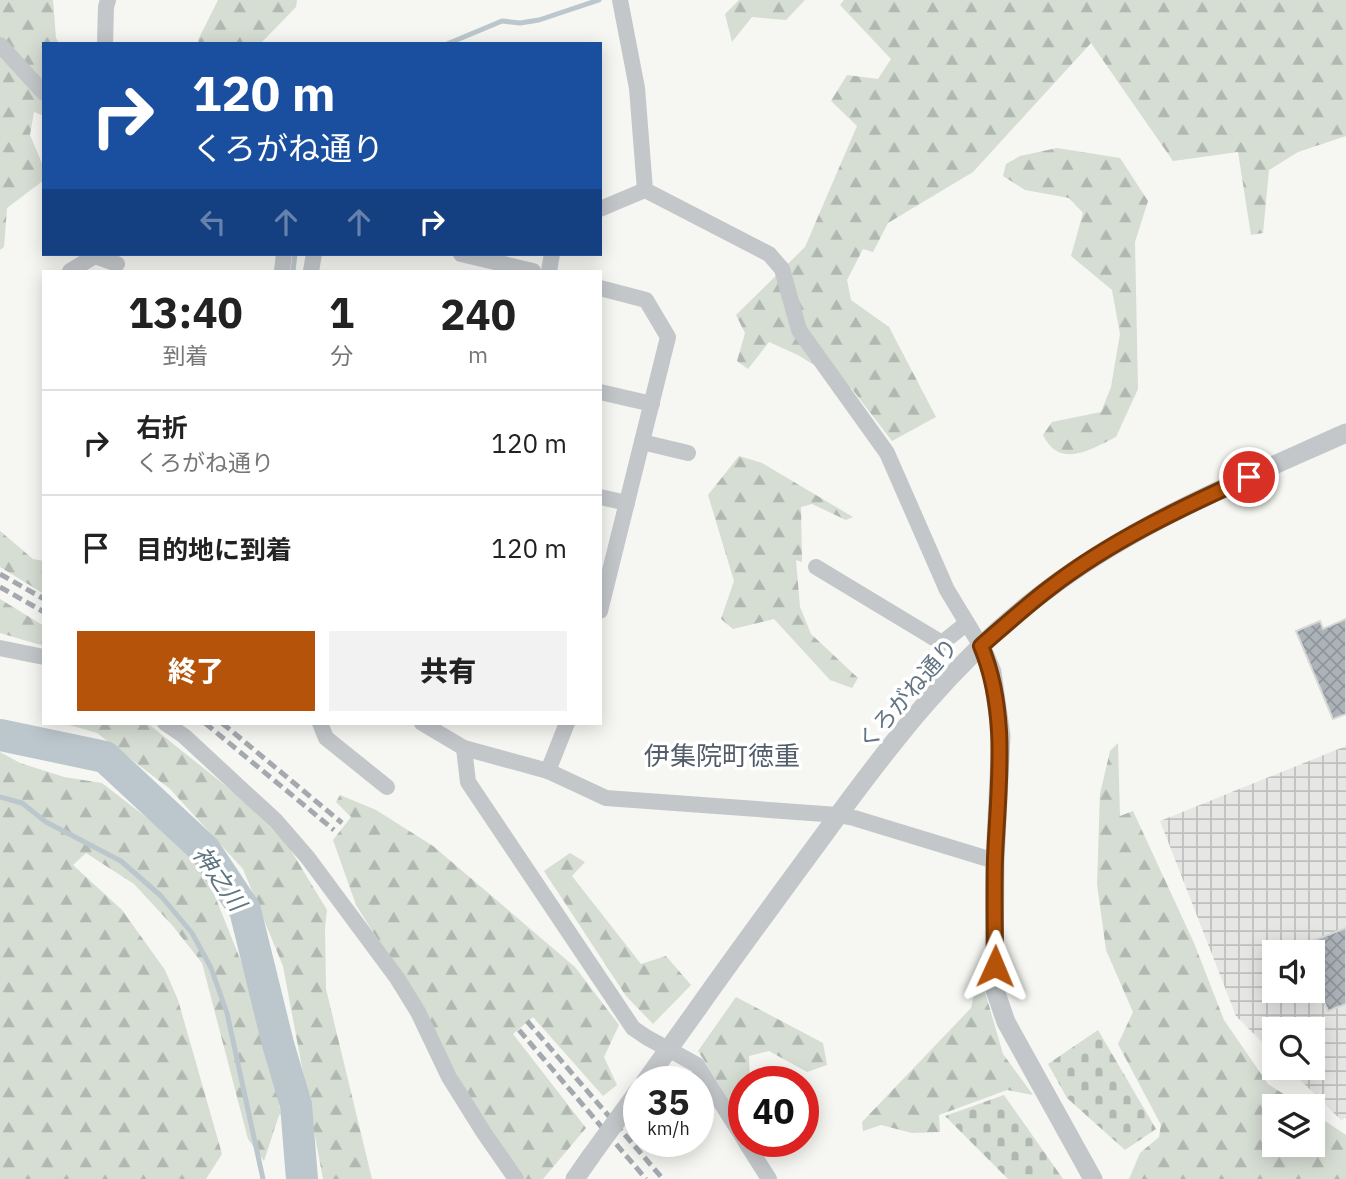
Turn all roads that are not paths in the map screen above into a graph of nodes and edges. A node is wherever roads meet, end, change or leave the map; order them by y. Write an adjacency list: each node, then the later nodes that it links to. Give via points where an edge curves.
1 (108, 0): 3 (street)
2 (620, 0): 6 (street, via 637,88)
3 (105, 42)
4 (0, 45): 5 (street)
5 (42, 91)
6 (645, 190): 7 (street); 25 (street, via 769,254 782,269 799,330 887,453 947,590)
7 (602, 208)
8 (92, 256): 13 (street)
9 (97, 256): 11 (street)
10 (471, 256): 12 (street)
11 (118, 263)
12 (503, 268): 14 (street)
13 (72, 270)
14 (523, 270)
15 (602, 289): 17 (street, via 646,300 668,337)
16 (602, 392): 17 (street)
17 (652, 404): 19 (street)
18 (1346, 433): 26 (street, くろがね通り, via 1176,510 1126,538 1052,586)
19 (642, 442): 20 (street); 22 (street)
20 (688, 453)
21 (602, 497): 22 (street)
22 (627, 503): 24 (street)
23 (816, 567): 25 (street, via 942,643)
24 (602, 603)
25 (967, 623): 26 (street)
26 (981, 646): 36 (street, くろがね通り, via 931,695); 37 (street, via 992,671 1001,736)
27 (0, 648): 28 (street)
28 (42, 657)
29 (168, 725): 42 (street, via 276,821 308,858 397,978 449,1077)
30 (321, 725): 35 (street, via 326,738)
31 (425, 725): 33 (street)
32 (566, 725): 34 (street)
33 (464, 748): 34 (street); 40 (street, via 468,782 633,1028 697,1065)
34 (548, 771): 36 (street, via 606,798)
35 (387, 788)
36 (838, 816): 37 (street); 38 (street, くろがね通り, bridge)
37 (995, 861): 45 (street, via 994,987 1006,1022)
38 (656, 1066)
39 (623, 1112): 43 (street, bridge)
40 (728, 1114)
41 (755, 1157): 44 (street)
42 (516, 1179)
43 (575, 1179)
44 (769, 1179)
45 (1093, 1179)

